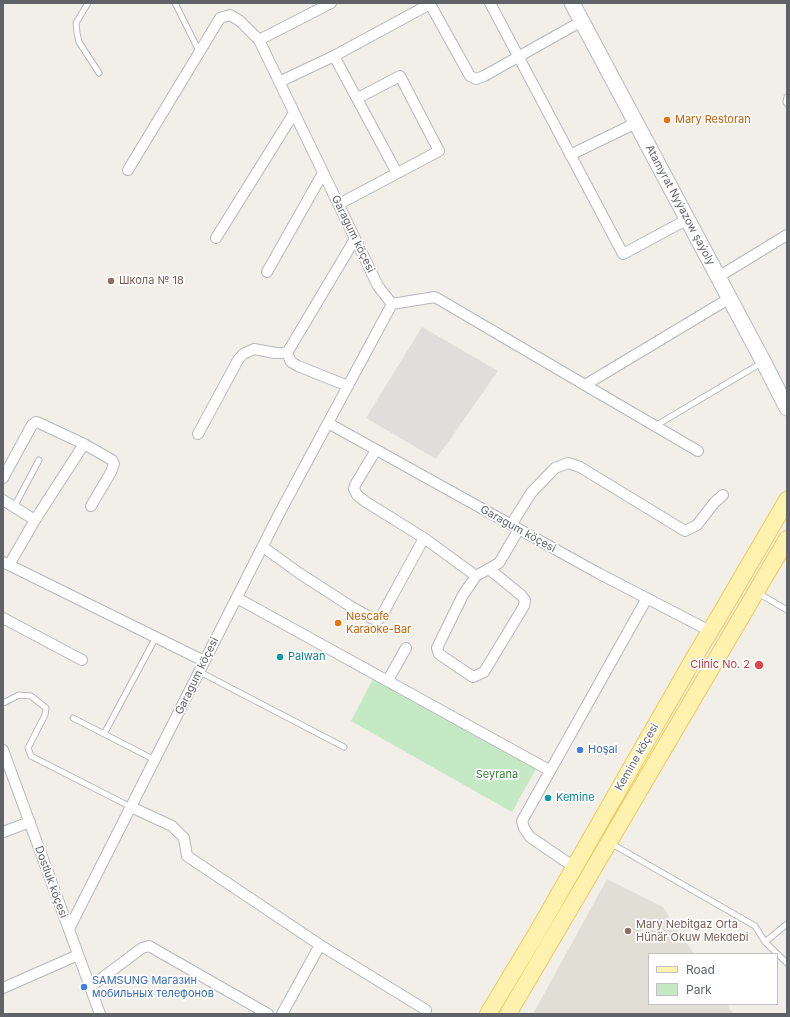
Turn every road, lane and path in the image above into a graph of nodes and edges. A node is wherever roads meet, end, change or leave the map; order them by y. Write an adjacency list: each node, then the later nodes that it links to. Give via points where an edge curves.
1 (88, 3): 12 (lane, via 76,23 77,33 79,42)
2 (175, 3): 9 (lane)
3 (331, 3): 8 (street)
4 (490, 3): 11 (street)
5 (572, 3): 7 (street, Atamyrat Nyýazow şaýoly)
6 (430, 4): 10 (street); 11 (street, via 470,76 476,79)
7 (582, 21): 11 (street); 18 (street, Atamyrat Nyýazow şaýoly)
8 (259, 40): 9 (street, Garagum köçesi, via 230,15 220,18); 13 (street, Garagum köçesi)
9 (200, 52): 20 (street)
10 (334, 56): 13 (street); 15 (street)
11 (518, 56): 19 (street)
12 (99, 74)
13 (279, 82): 17 (street, Garagum köçesi)
14 (787, 97): 16 (lane)
15 (358, 98): 22 (street); 22 (street, via 400,76 439,151)
16 (787, 104)
17 (294, 113): 21 (street, Garagum köçesi); 26 (street)
18 (636, 123): 19 (street); 24 (street, Atamyrat Nyýazow şaýoly)
19 (570, 155): 24 (street, via 623,254)
20 (128, 170)
21 (323, 173): 23 (street, Garagum köçesi); 28 (street)
22 (397, 173): 23 (street)
23 (339, 204): 27 (street, Garagum köçesi)
24 (688, 219): 29 (street, Atamyrat Nyýazow şaýoly)
25 (787, 235): 29 (street)
26 (216, 238)
27 (355, 238): 31 (street, Garagum köçesi, via 378,286); 32 (street)
28 (267, 272)
29 (718, 277): 30 (street, Atamyrat Nyýazow şaýoly)
30 (730, 298): 33 (street, Atamyrat Nyýazow şaýoly); 34 (street)
31 (392, 304): 34 (street, via 435,297); 35 (street, Garagum köçesi)
32 (287, 354): 35 (street, via 291,362 298,366); 40 (street, via 254,349 243,354)
33 (763, 361): 36 (street, Atamyrat Nyýazow şaýoly); 39 (lane)
34 (585, 385): 39 (street)
35 (348, 386): 38 (street, Garagum köçesi)
36 (783, 396): 37 (street, Atamyrat Nyýazow şaýoly)
37 (787, 408)
38 (328, 423): 42 (street, Garagum köçesi); 55 (street, Garagum köçesi)
39 (655, 426): 43 (street)
40 (198, 434)
41 (84, 444): 45 (street, via 50,426 36,422 32,424); 49 (street, via 106,455 114,464); 51 (street)
42 (376, 450): 52 (street, Garagum köçesi); 53 (street, via 358,478 355,492 366,502)
43 (698, 451)
44 (39, 460): 50 (lane)
45 (3, 478)
46 (723, 495): 52 (street, via 697,525 685,531 580,467 568,463 555,468 531,493)
47 (3, 500): 50 (street)
48 (787, 500): 64 (main road, Kemine köçesi)
49 (91, 506)
50 (14, 507): 51 (street)
51 (35, 520): 56 (street)
52 (515, 527): 57 (street, via 500,563); 61 (street, Garagum köçesi)
53 (424, 538): 55 (street, via 382,615 375,620 324,590); 58 (street)
54 (787, 539): 59 (main road, Kemine köçesi)
55 (263, 547): 60 (street, Garagum köçesi)
56 (6, 564): 65 (street)
57 (489, 569): 58 (street); 58 (street, via 525,600 524,606 484,672 473,677 439,654 437,648 463,595)
58 (476, 576)
59 (756, 592): 62 (lane); 66 (main road, Kemine köçesi)
60 (237, 598): 69 (street, Garagum köçesi); 71 (street)
61 (647, 598): 64 (street, Garagum köçesi); 78 (street)
62 (787, 610)
63 (3, 618): 68 (street)
64 (710, 631): 66 (street); 82 (main road, Kemine köçesi)
65 (156, 638): 69 (street); 74 (lane)
66 (727, 641): 83 (main road, Kemine köçesi)
67 (406, 648): 71 (street)
68 (82, 660)
69 (204, 661): 70 (street, Garagum köçesi)
70 (200, 672): 75 (lane); 77 (street, Garagum köçesi)
71 (388, 680): 78 (street)
72 (3, 703): 79 (lane, via 19,695 31,696 46,708 28,748 31,756)
73 (73, 718): 74 (lane)
74 (104, 734): 77 (lane)
75 (344, 747)
76 (3, 750): 80 (street, Dostluk köçesi)
77 (155, 760): 79 (street, Garagum köçesi)
78 (550, 770): 84 (street, via 522,821 530,837)
79 (131, 807): 86 (street, Garagum köçesi); 88 (street, via 172,826 184,838 187,856)
80 (30, 822): 81 (street); 86 (street, Dostluk köçesi)
81 (3, 832)
82 (592, 835): 83 (street); 84 (main road, Kemine köçesi)
83 (609, 842): 87 (lane, via 755,926); 100 (main road, Kemine köçesi)
84 (574, 867): 99 (main road, Kemine köçesi)
85 (787, 924): 87 (lane)
86 (69, 930): 91 (street, Dostluk köçesi)
87 (766, 942): 89 (lane)
88 (320, 945): 95 (street); 98 (street)
89 (777, 953)
90 (778, 954): 92 (lane)
91 (78, 955): 93 (street, Dostluk köçesi); 94 (street)
92 (787, 963)
93 (90, 987): 96 (street, Dostluk köçesi); 97 (street, via 142,948 149,946)
94 (3, 988)
95 (426, 1010)
96 (100, 1014)
97 (268, 1014)
98 (282, 1014)
99 (488, 1014)
100 (508, 1014)

